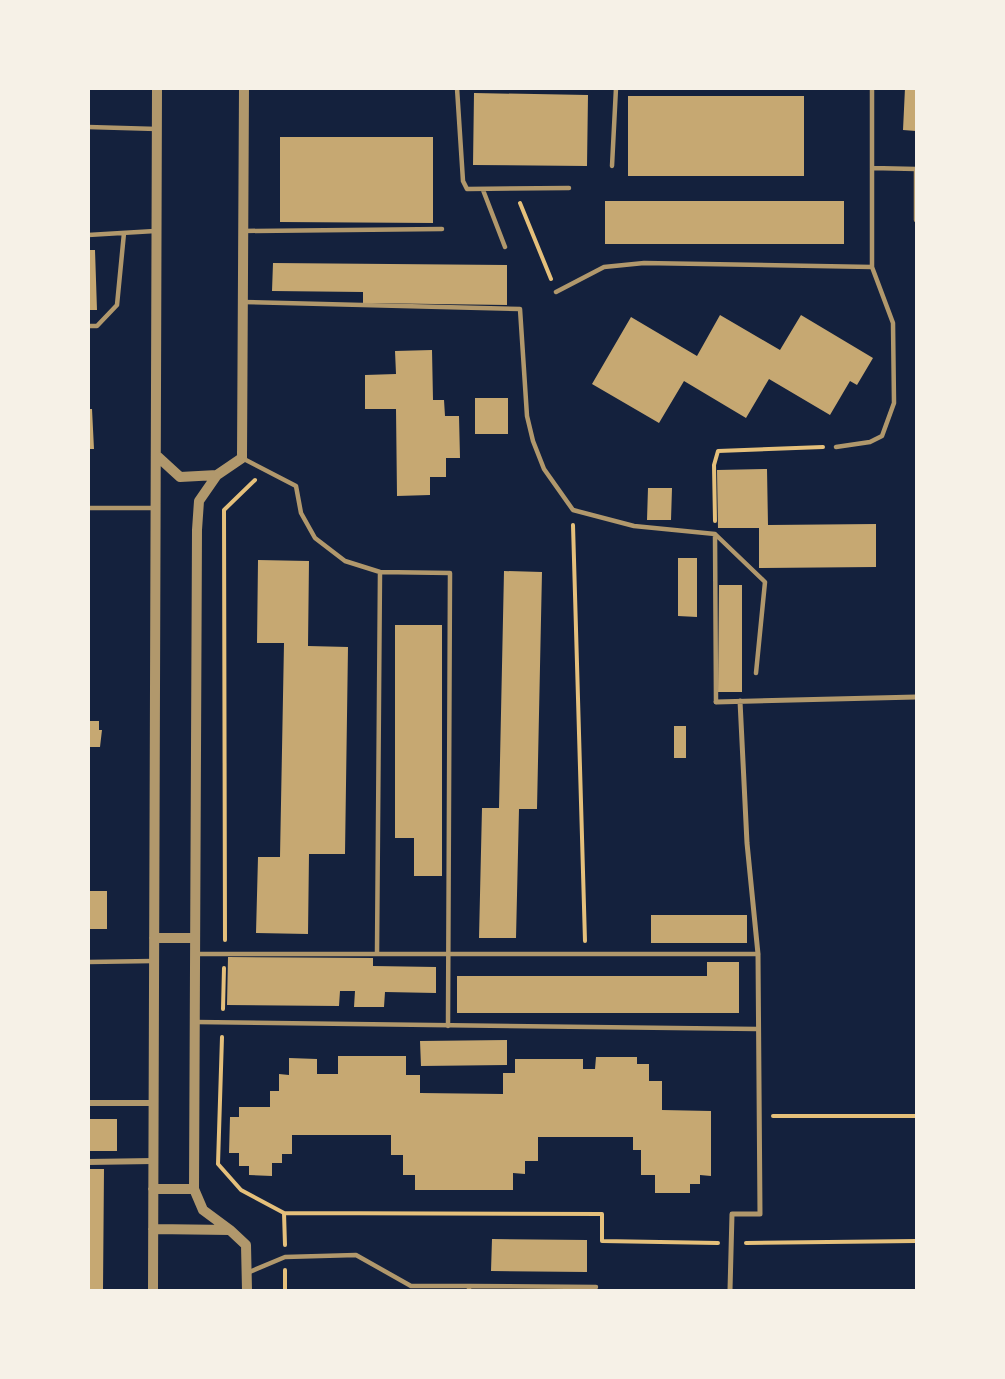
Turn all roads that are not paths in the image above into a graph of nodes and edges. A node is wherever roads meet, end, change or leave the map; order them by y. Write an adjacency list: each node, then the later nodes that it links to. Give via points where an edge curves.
1 (157, 88): 7 (street)
2 (243, 88): 16 (street)
3 (458, 88): 12 (lane, via 464,181 467,189)
4 (616, 88): 8 (lane)
5 (872, 88): 9 (lane)
6 (88, 127): 7 (lane)
7 (157, 129): 15 (street)
8 (612, 166)
9 (872, 168): 10 (lane); 20 (lane)
10 (916, 169): 13 (lane)
11 (569, 188): 12 (lane)
12 (483, 190): 19 (lane)
13 (916, 220)
14 (442, 229): 16 (lane)
15 (157, 231): 17 (lane); 25 (street)
16 (243, 231): 22 (street)
17 (124, 233): 18 (lane); 23 (lane, via 117,304 97,326)
18 (88, 235)
19 (505, 247)
20 (872, 267): 21 (lane, via 644,263 604,267); 24 (lane, via 893,323 894,403 882,436 870,442)
21 (556, 292)
22 (242, 302): 26 (street); 30 (lane, via 520,309 533,441 544,469 573,510 634,526)
23 (88, 326)
24 (836, 447)
25 (156, 455): 27 (street, via 180,477); 29 (street)
26 (242, 458): 27 (street); 31 (lane, via 296,486 301,513 315,538 345,561)
27 (217, 475): 37 (street, via 198,501)
28 (88, 508): 29 (lane)
29 (156, 508): 36 (street)
30 (715, 534): 32 (lane, via 765,582); 35 (lane)
31 (380, 572): 39 (lane); 40 (lane, via 450,573)
32 (756, 673)
33 (916, 697): 34 (street)
34 (740, 701): 35 (street); 41 (street, via 747,843)
35 (716, 702)
36 (154, 938): 37 (street); 42 (street)
37 (194, 938): 38 (street)
38 (194, 954): 39 (lane); 44 (street)
39 (377, 954): 40 (lane)
40 (448, 954): 41 (lane); 45 (lane)
41 (758, 954): 46 (street)
42 (153, 961): 43 (lane); 48 (street)
43 (88, 962)
44 (196, 1022): 45 (lane); 52 (street)
45 (448, 1026): 46 (lane)
46 (757, 1029): 61 (street, via 760,1214 732,1214)
47 (88, 1103): 48 (street)
48 (153, 1103): 50 (street)
49 (88, 1161): 50 (street)
50 (153, 1161): 51 (street)
51 (153, 1189): 52 (street); 53 (street)
52 (194, 1189): 54 (street, via 204,1210)
53 (153, 1229): 54 (street); 59 (street)
54 (230, 1230): 55 (street, via 246,1245)
55 (247, 1273): 57 (lane, via 285,1257 356,1255); 60 (street)
56 (596, 1287): 58 (lane)
57 (411, 1288): 58 (lane)
58 (469, 1288)
59 (153, 1290)
60 (247, 1290)
61 (730, 1290)

